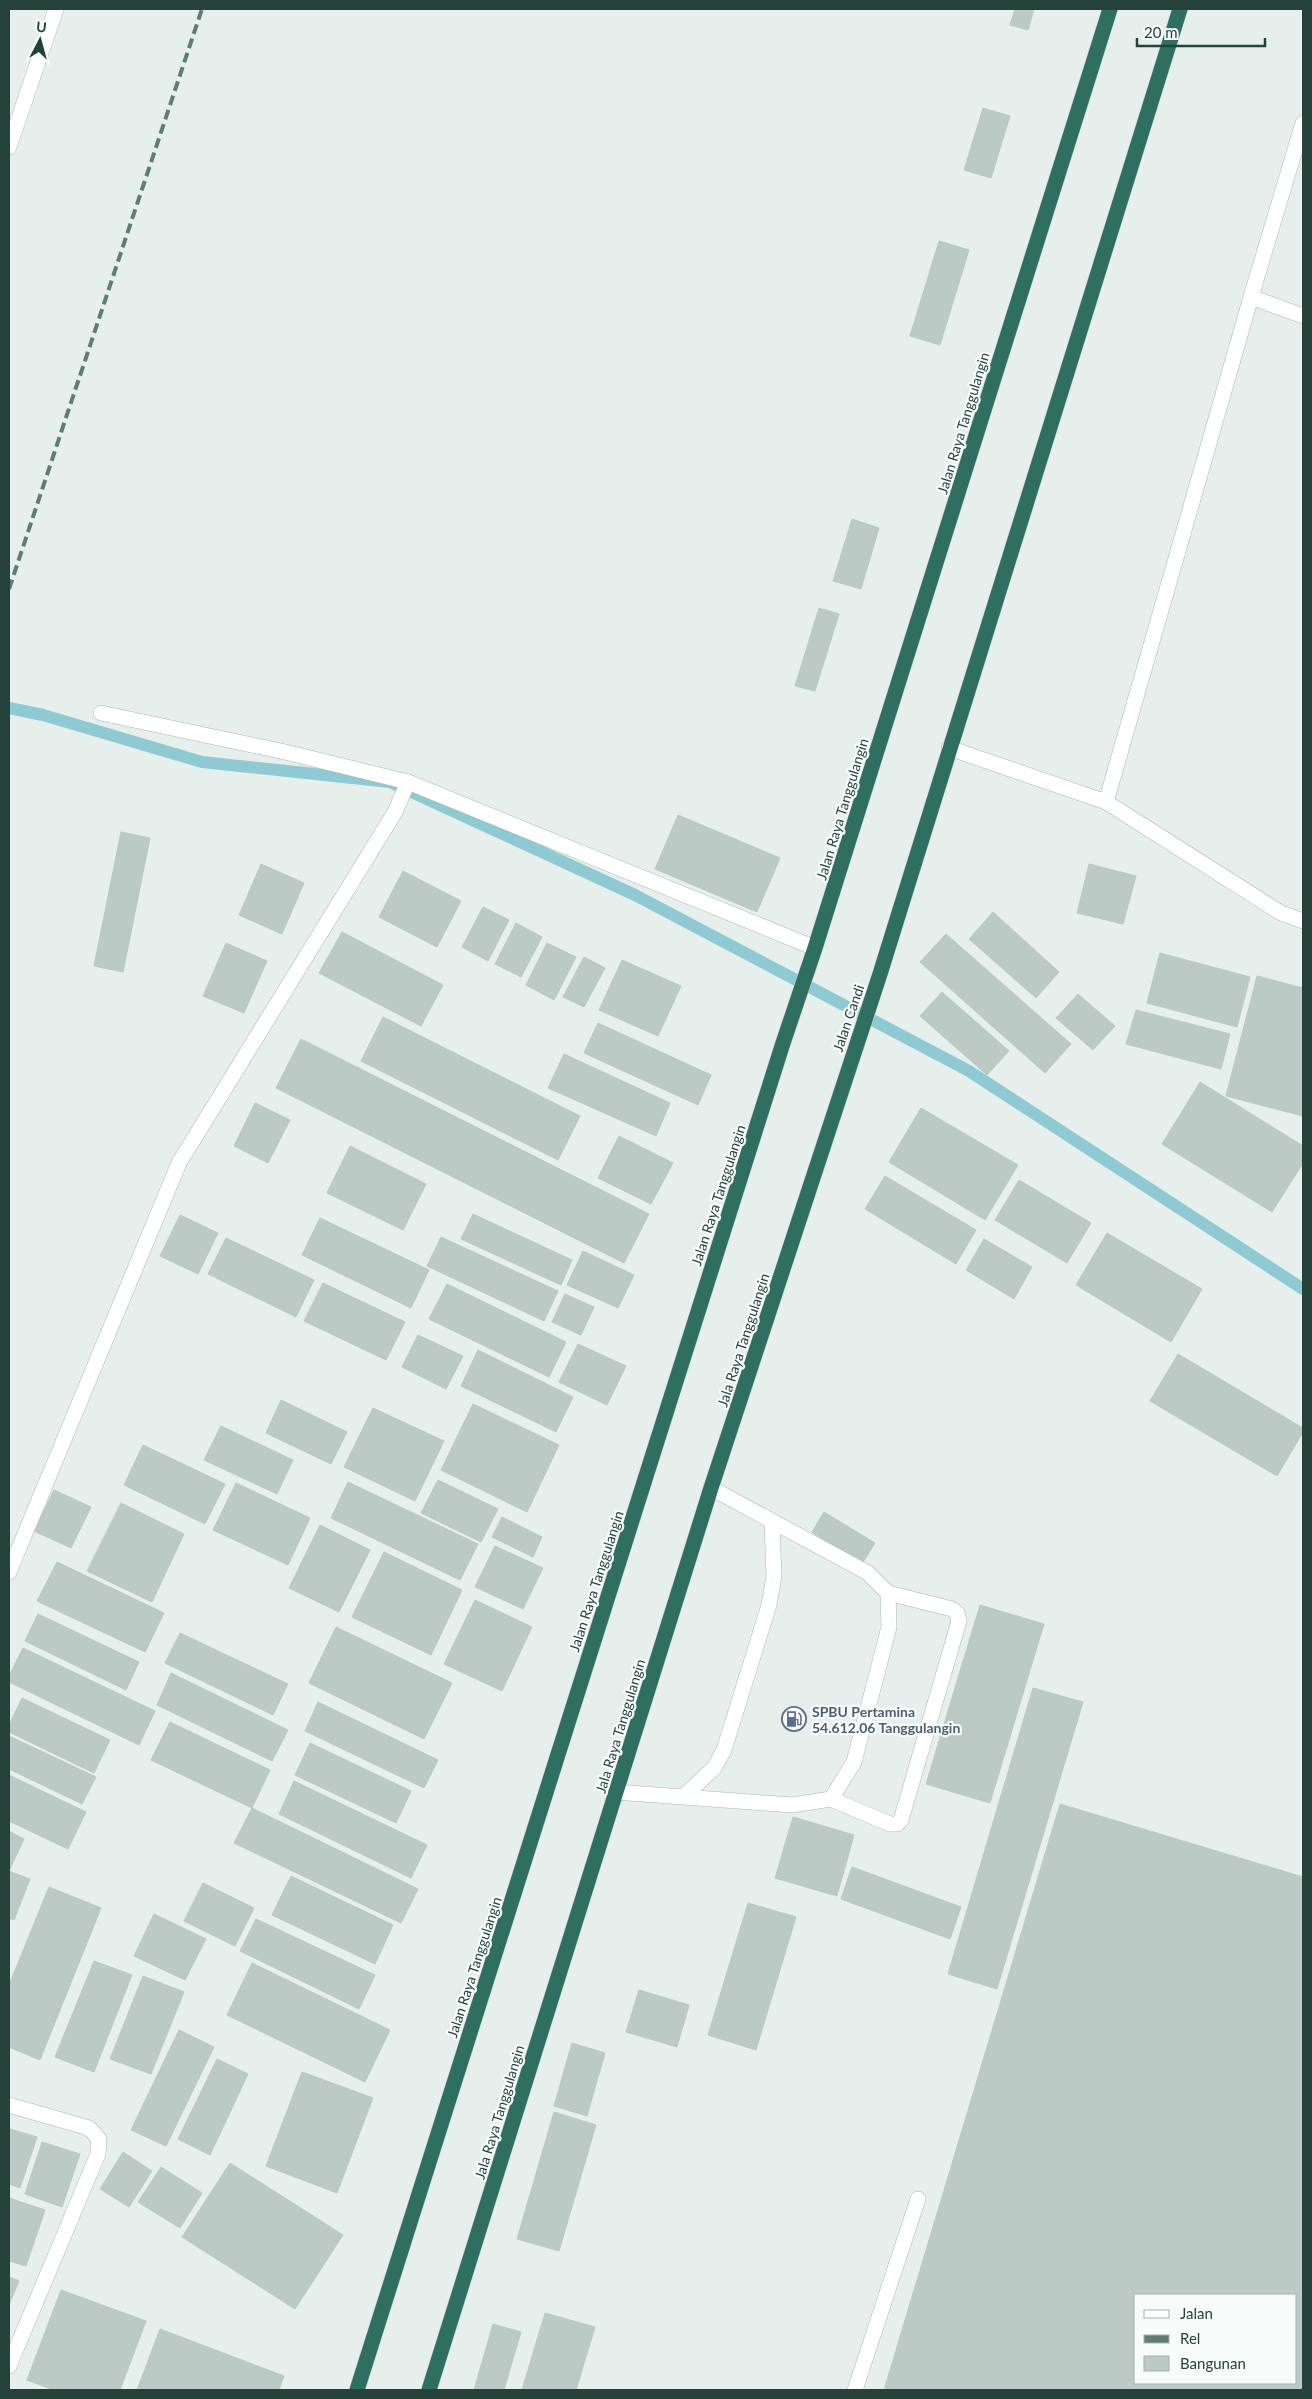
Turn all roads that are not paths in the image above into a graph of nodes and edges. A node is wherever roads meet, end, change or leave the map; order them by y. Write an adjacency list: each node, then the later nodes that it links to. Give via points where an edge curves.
1 (56, 9): 5 (street)
2 (1110, 9): 13 (highway, Jalan Raya Tanggulangin)
3 (1180, 9): 9 (highway)
4 (1303, 123): 6 (street)
5 (9, 147)
6 (1250, 297): 7 (street); 11 (street)
7 (1303, 316)
8 (101, 713): 10 (street, via 285,752)
9 (949, 748): 11 (street); 14 (highway, Jalan Candi)
10 (407, 786): 13 (street); 17 (street, via 179,1163)
11 (1106, 802): 12 (street, via 1281,913)
12 (1303, 921)
13 (815, 948): 25 (highway, Jalan Raya Tanggulangin)
14 (847, 1073): 15 (highway, Jala Raya Tanggulangin)
15 (711, 1488): 16 (street); 19 (highway, Jala Raya Tanggulangin)
16 (772, 1523): 18 (street, via 868,1573); 20 (street, via 774,1576 769,1605 724,1750 714,1768)
17 (9, 1572)
18 (888, 1593): 21 (street, via 889,1627 854,1762); 21 (street, via 952,1609 958,1621 901,1820 898,1824 890,1824)
19 (616, 1792): 20 (street); 26 (highway, Jala Raya Tanggulangin)
20 (684, 1796): 21 (street, via 792,1806)
21 (831, 1799)
22 (9, 2105): 24 (street, via 89,2128 99,2138 98,2154)
23 (918, 2199): 27 (street)
24 (9, 2366)
25 (357, 2390)
26 (430, 2390)
27 (856, 2390)

